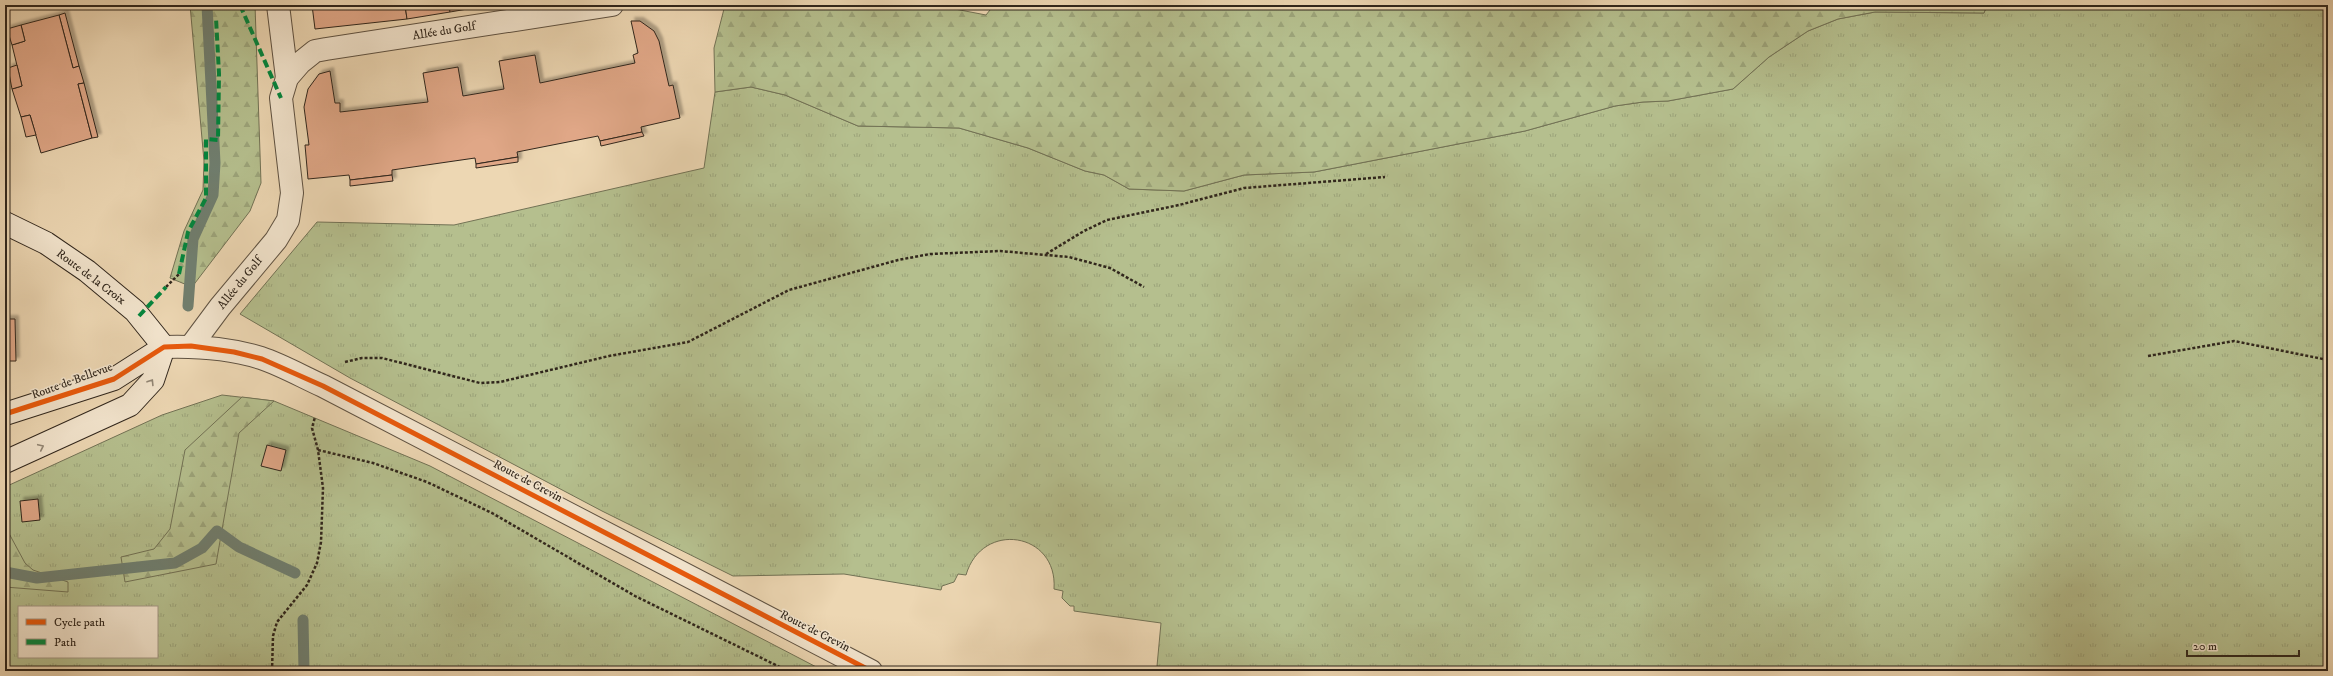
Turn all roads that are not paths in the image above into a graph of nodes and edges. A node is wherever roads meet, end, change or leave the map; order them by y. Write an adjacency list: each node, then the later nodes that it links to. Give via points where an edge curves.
1 (278, 5): 3 (street, Allée du Golf)
2 (612, 5): 3 (street, Allée du Golf, via 315,51)
3 (287, 78): 5 (street, Allée du Golf, via 281,98 292,192 288,220 276,240)
4 (5, 223): 6 (street, Route de la Croix, via 46,243 87,271 135,310)
5 (191, 346): 6 (street, Route de Crevin); 9 (street, Route de Crevin, via 262,358 323,386)
6 (164, 347): 7 (street, Route de Bellevue, via 114,379); 8 (street, one-way to 6, via 130,405 153,380)
7 (5, 414)
8 (5, 462)
9 (871, 671)

